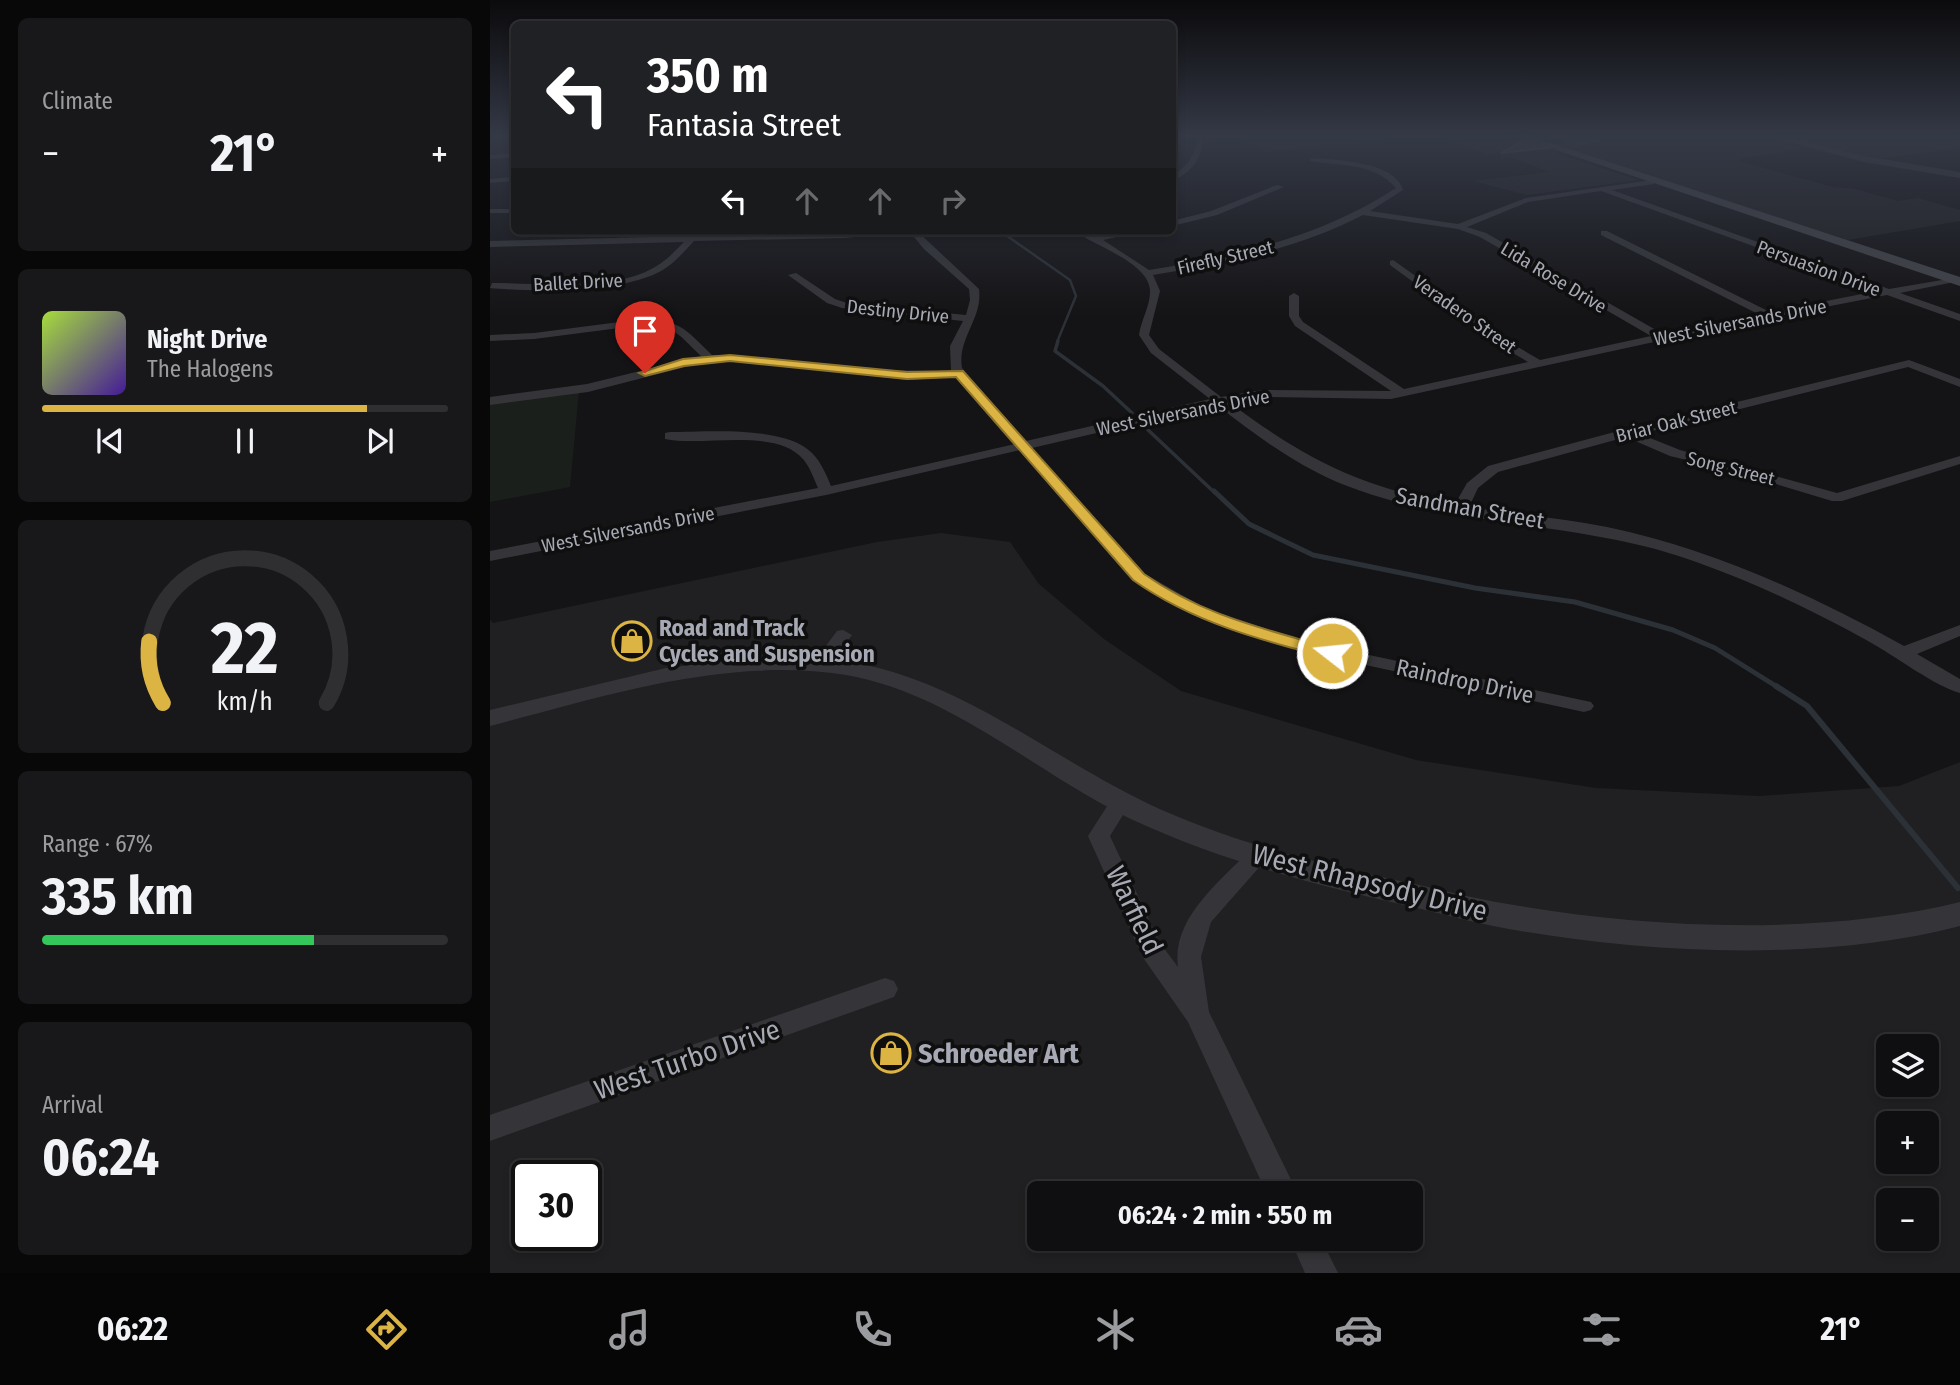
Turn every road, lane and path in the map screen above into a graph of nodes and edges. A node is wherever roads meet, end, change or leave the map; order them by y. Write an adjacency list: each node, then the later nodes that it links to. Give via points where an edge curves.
1 (1257, 196): 9 (street)
2 (1388, 196): 8 (street, Firefly Street)
3 (1548, 196): 10 (street, via 1526,200)
4 (1622, 196): 24 (street, Persuasion Drive)
5 (1696, 196): 22 (main road)
6 (490, 211): 7 (street)
7 (511, 211)
8 (1360, 212): 10 (street, Lida Rose Drive); 20 (street, Firefly Street, via 1278,245)
9 (1176, 223)
10 (1459, 227): 29 (street, Lida Rose Drive, via 1487,237)
11 (1604, 233): 26 (street)
12 (794, 235): 16 (street)
13 (916, 235): 27 (street, via 970,284 975,295)
14 (1086, 235): 17 (street)
15 (1117, 235): 17 (street)
16 (692, 239): 18 (street); 23 (street, Ballet Drive, via 657,271 633,279)
17 (1094, 239): 20 (street)
18 (490, 244)
19 (1393, 263): 32 (street, Veradero Street, via 1505,345)
20 (1149, 273): 37 (street, Sandman Street, via 1156,292 1144,330 1146,340)
21 (793, 275): 27 (street, Destiny Drive, via 846,306)
22 (1958, 281): 24 (street, West Silversands Drive)
23 (492, 286)
24 (1886, 292): 26 (street, West Silversands Drive); 28 (street, Persuasion Drive)
25 (1294, 296): 35 (street, via 1294,316 1299,324)
26 (1768, 315): 29 (street, West Silversands Drive)
27 (969, 318): 33 (street, via 954,348)
28 (1960, 318)
29 (1661, 337): 32 (street, West Silversands Drive)
30 (490, 338): 31 (street, via 661,323 676,326)
31 (709, 358): 33 (street, via 907,376); 36 (street, via 597,386)
32 (1538, 363): 35 (street, West Silversands Drive)
33 (959, 373): 40 (street, Raindrop Drive)
34 (1960, 383): 38 (street, Briar Oak Street, via 1909,363)
35 (1402, 393): 37 (street, West Silversands Drive, via 1351,397 1262,393)
36 (490, 401)
37 (1221, 401): 40 (street, West Silversands Drive); 43 (street, Sandman Street, via 1284,448 1330,474)
38 (1628, 433): 41 (street, Song Street, via 1675,453 1837,498); 43 (street, Briar Oak Street, via 1493,469 1472,486)
39 (670, 436): 42 (street, via 750,438 795,447 812,460)
40 (1021, 446): 42 (street, West Silversands Drive); 50 (street, Raindrop Drive, via 1139,577 1210,618 1332,653)
41 (1960, 460)
42 (826, 491): 44 (street, West Silversands Drive)
43 (1461, 508): 47 (street, Sandman Street, via 1608,532 1691,554 1798,596)
44 (490, 556)
45 (1960, 630): 47 (street)
46 (844, 635): 48 (street)
47 (1903, 653): 49 (street, Sandman Street)
48 (820, 666): 51 (street, West Rhapsody Drive, via 764,665 666,676); 52 (street, West Rhapsody Drive, via 872,674 932,694)
49 (1960, 687)
50 (1584, 706)
51 (490, 718)
52 (1120, 802): 53 (street, West Rhapsody Drive); 56 (street, Warfield, via 1099,836 1151,949)
53 (1259, 855): 54 (street, West Rhapsody Drive, via 1510,917 1619,931 1729,937 1835,934 1933,922); 56 (street, Warfield, via 1200,918 1189,957)
54 (1960, 914)
55 (885, 989): 57 (street, West Turbo Drive)
56 (1198, 1015): 58 (street, Warfield)
57 (490, 1128)
58 (1277, 1181)
59 (1311, 1251): 60 (street)
60 (1322, 1273)

